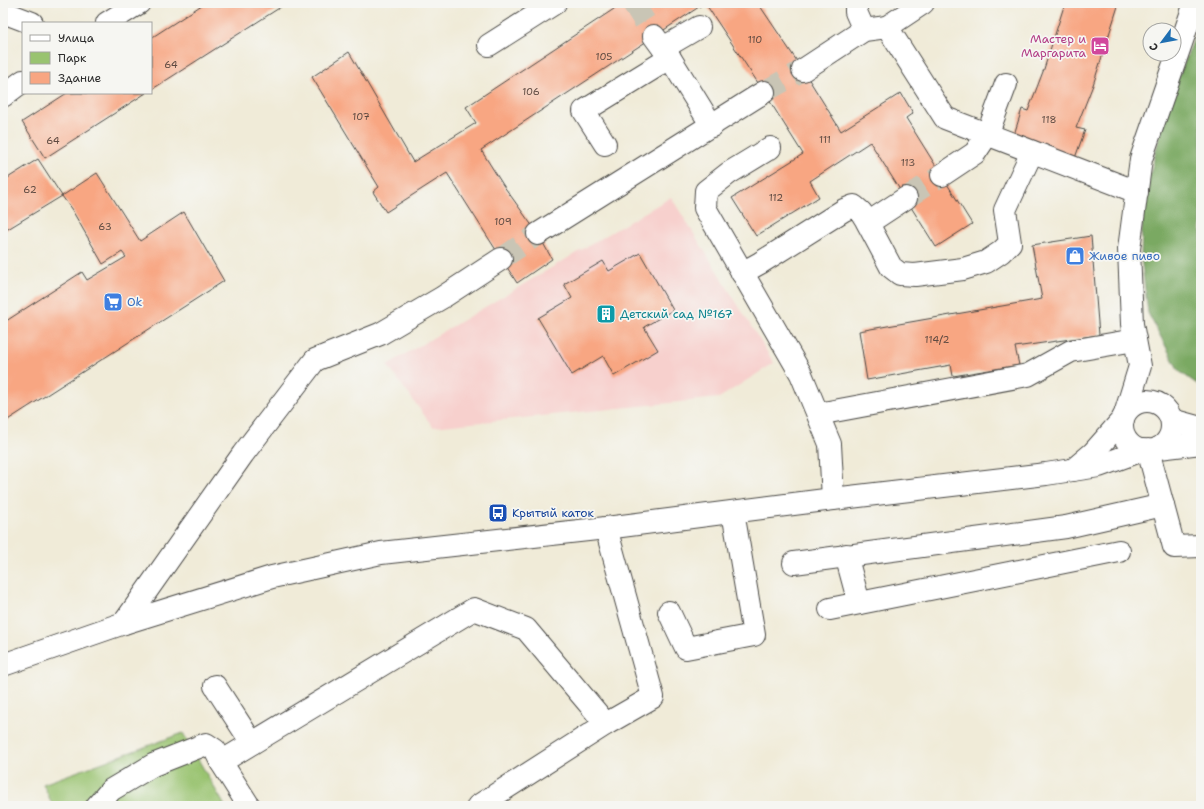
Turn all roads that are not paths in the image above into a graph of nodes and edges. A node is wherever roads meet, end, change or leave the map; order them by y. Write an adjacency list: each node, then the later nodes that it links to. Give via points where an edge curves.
1 (139, 3): 8 (street)
2 (555, 3): 12 (street)
3 (856, 3): 11 (street, via 856,12)
4 (923, 3): 10 (street)
5 (1195, 3): 25 (street, via 1141,159)
6 (3, 12): 7 (street)
7 (29, 22)
8 (109, 22)
9 (698, 27): 13 (street)
10 (887, 27): 11 (street); 20 (street, via 945,118)
11 (864, 30): 14 (street)
12 (489, 46)
13 (662, 47): 19 (street); 21 (street, via 584,111)
14 (803, 70)
15 (22, 82): 18 (street)
16 (1006, 84): 20 (street)
17 (764, 92): 19 (street)
18 (3, 96)
19 (712, 126): 28 (street)
20 (987, 135): 23 (street); 24 (street, via 975,153)
21 (605, 144)
22 (770, 148): 30 (street, via 729,173 706,191 704,208)
23 (1032, 152): 25 (street); 27 (street, via 1005,210 1010,243 986,262 963,269 915,275 900,274 891,267)
24 (942, 176)
25 (1137, 192): 31 (street, via 1129,249)
26 (906, 198): 27 (street)
27 (868, 223): 30 (street, via 854,206)
28 (538, 234)
29 (501, 258): 51 (street, via 380,334 315,360 247,448)
30 (742, 273): 34 (street, via 801,374)
31 (1134, 340): 32 (street); 34 (street, via 1072,351 1028,375)
32 (1140, 366): 33 (street); 35 (street)
33 (1168, 413): 35 (street, via 1156,402 1148,400 1132,405); 36 (street); 38 (street, via 1172,428 1170,436 1165,443)
34 (818, 414): 40 (street, via 830,444)
35 (1124, 415): 38 (street, via 1122,427 1129,443 1135,448); 39 (street, via 1093,453)
36 (1201, 428)
37 (1201, 443): 38 (street)
38 (1150, 450): 39 (street, via 1099,466); 41 (street)
39 (1073, 470): 40 (street)
40 (833, 499): 42 (street)
41 (1163, 506): 44 (street, via 1174,547); 46 (street, via 1066,527)
42 (733, 512): 43 (street); 50 (street, via 754,635 686,648)
43 (606, 528): 51 (street, via 381,553 272,577); 54 (street, via 653,697)
44 (1201, 546)
45 (1119, 551): 48 (street)
46 (846, 555): 47 (street); 48 (street)
47 (794, 563)
48 (858, 603): 49 (street)
49 (830, 609)
50 (669, 612)
51 (124, 623): 52 (street)
52 (3, 665)
53 (215, 686): 55 (street)
54 (606, 724): 55 (street, via 526,629 474,609); 59 (street)
55 (252, 743): 56 (street)
56 (221, 762): 57 (street, via 215,750 206,744 154,765 111,790); 58 (street)
57 (97, 806)
58 (249, 806)
59 (478, 806)

